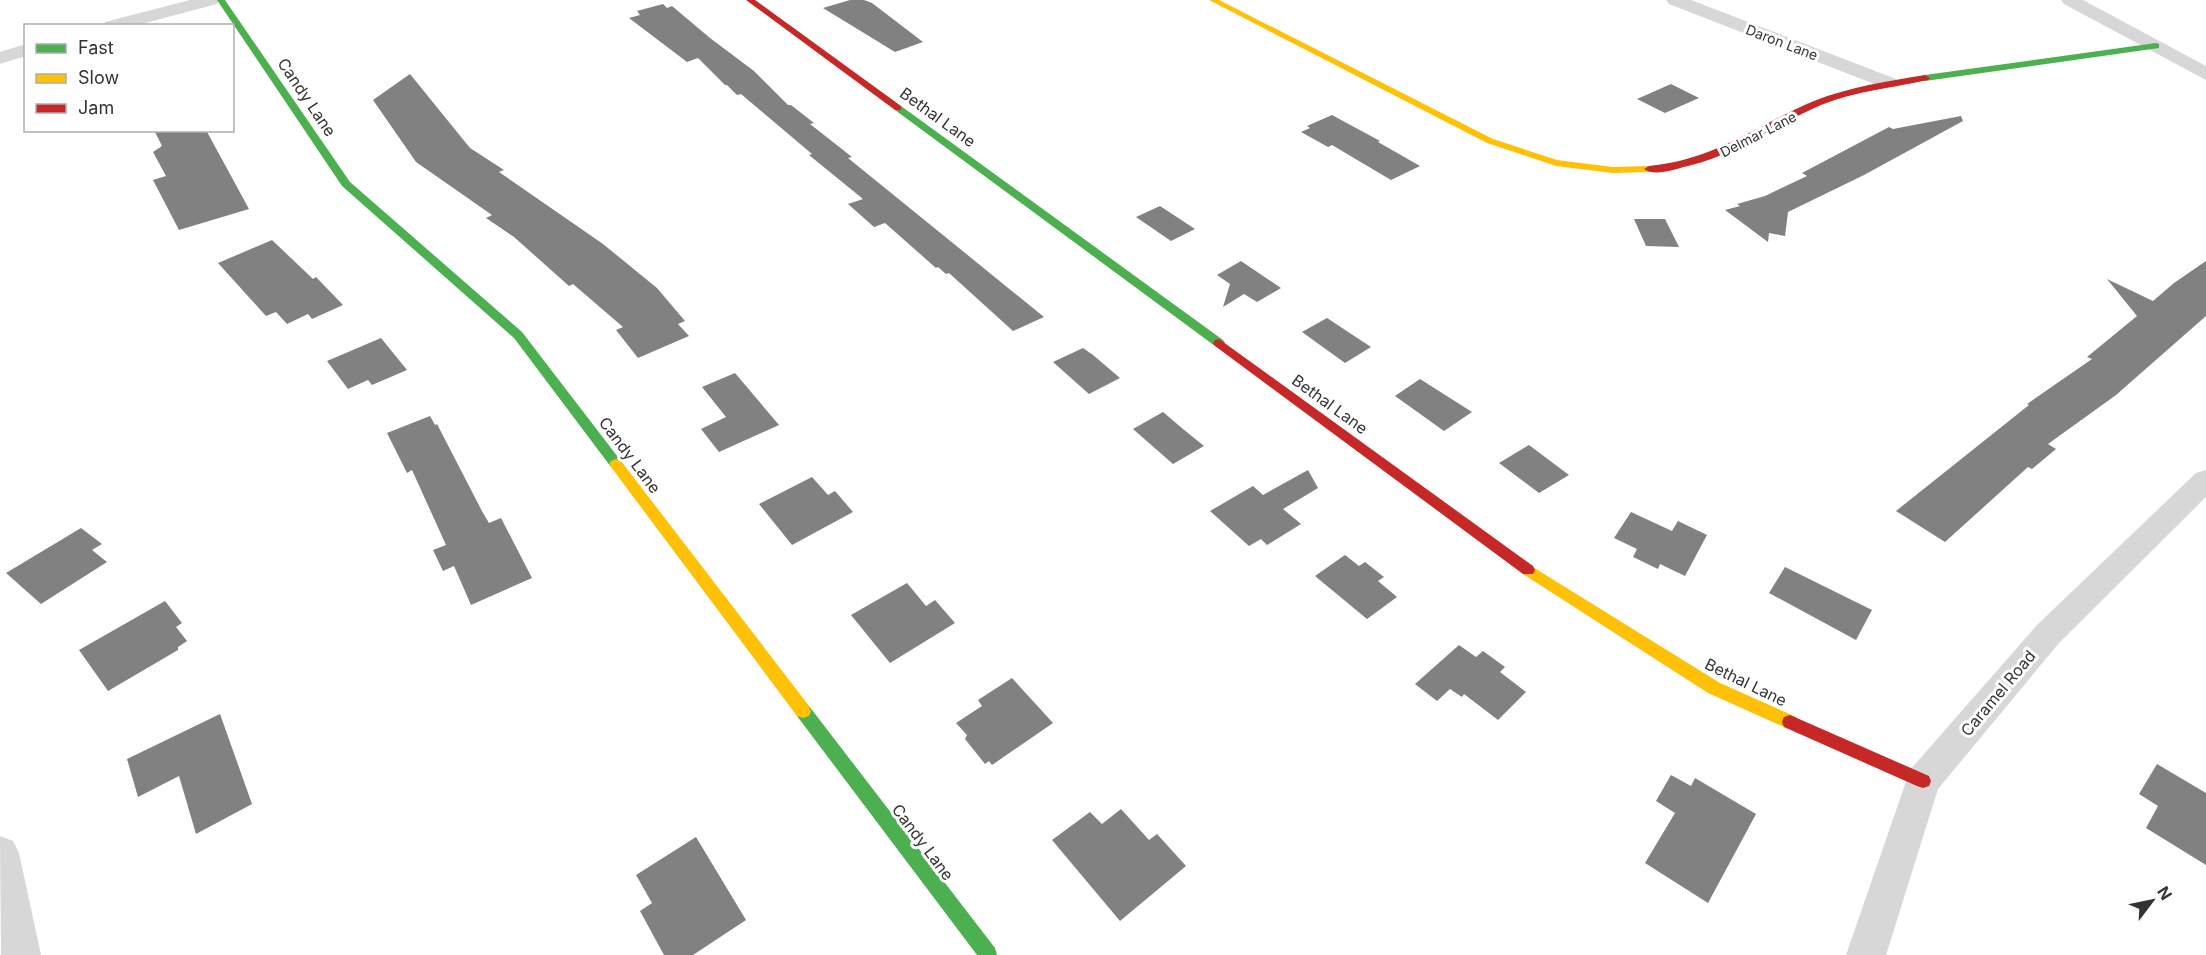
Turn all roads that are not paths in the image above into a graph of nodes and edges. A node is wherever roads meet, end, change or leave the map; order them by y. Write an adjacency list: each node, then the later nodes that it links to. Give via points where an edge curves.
1 (211, 0): 7 (street)
2 (221, 0): 17 (street, Candy Lane, via 346,184 518,335)
3 (750, 0): 14 (street, Bethal Lane, via 1534,574 1714,688)
4 (1213, 0): 12 (street, Delmar Lane, via 1490,141 1556,163 1613,170 1660,169 1712,157 1819,104)
5 (1675, 0): 12 (street, Daron Lane)
6 (2070, 0): 8 (street)
7 (119, 24)
8 (2156, 46): 11 (street); 12 (street, Delmar Lane)
9 (24, 51): 10 (street)
10 (0, 58)
11 (2206, 74)
12 (1889, 84)
13 (2206, 480): 14 (street, Caramel Road, via 2048,634)
14 (1923, 781): 18 (street, Caramel Road)
15 (0, 853): 16 (street)
16 (21, 955)
17 (988, 955)
18 (1866, 955)

